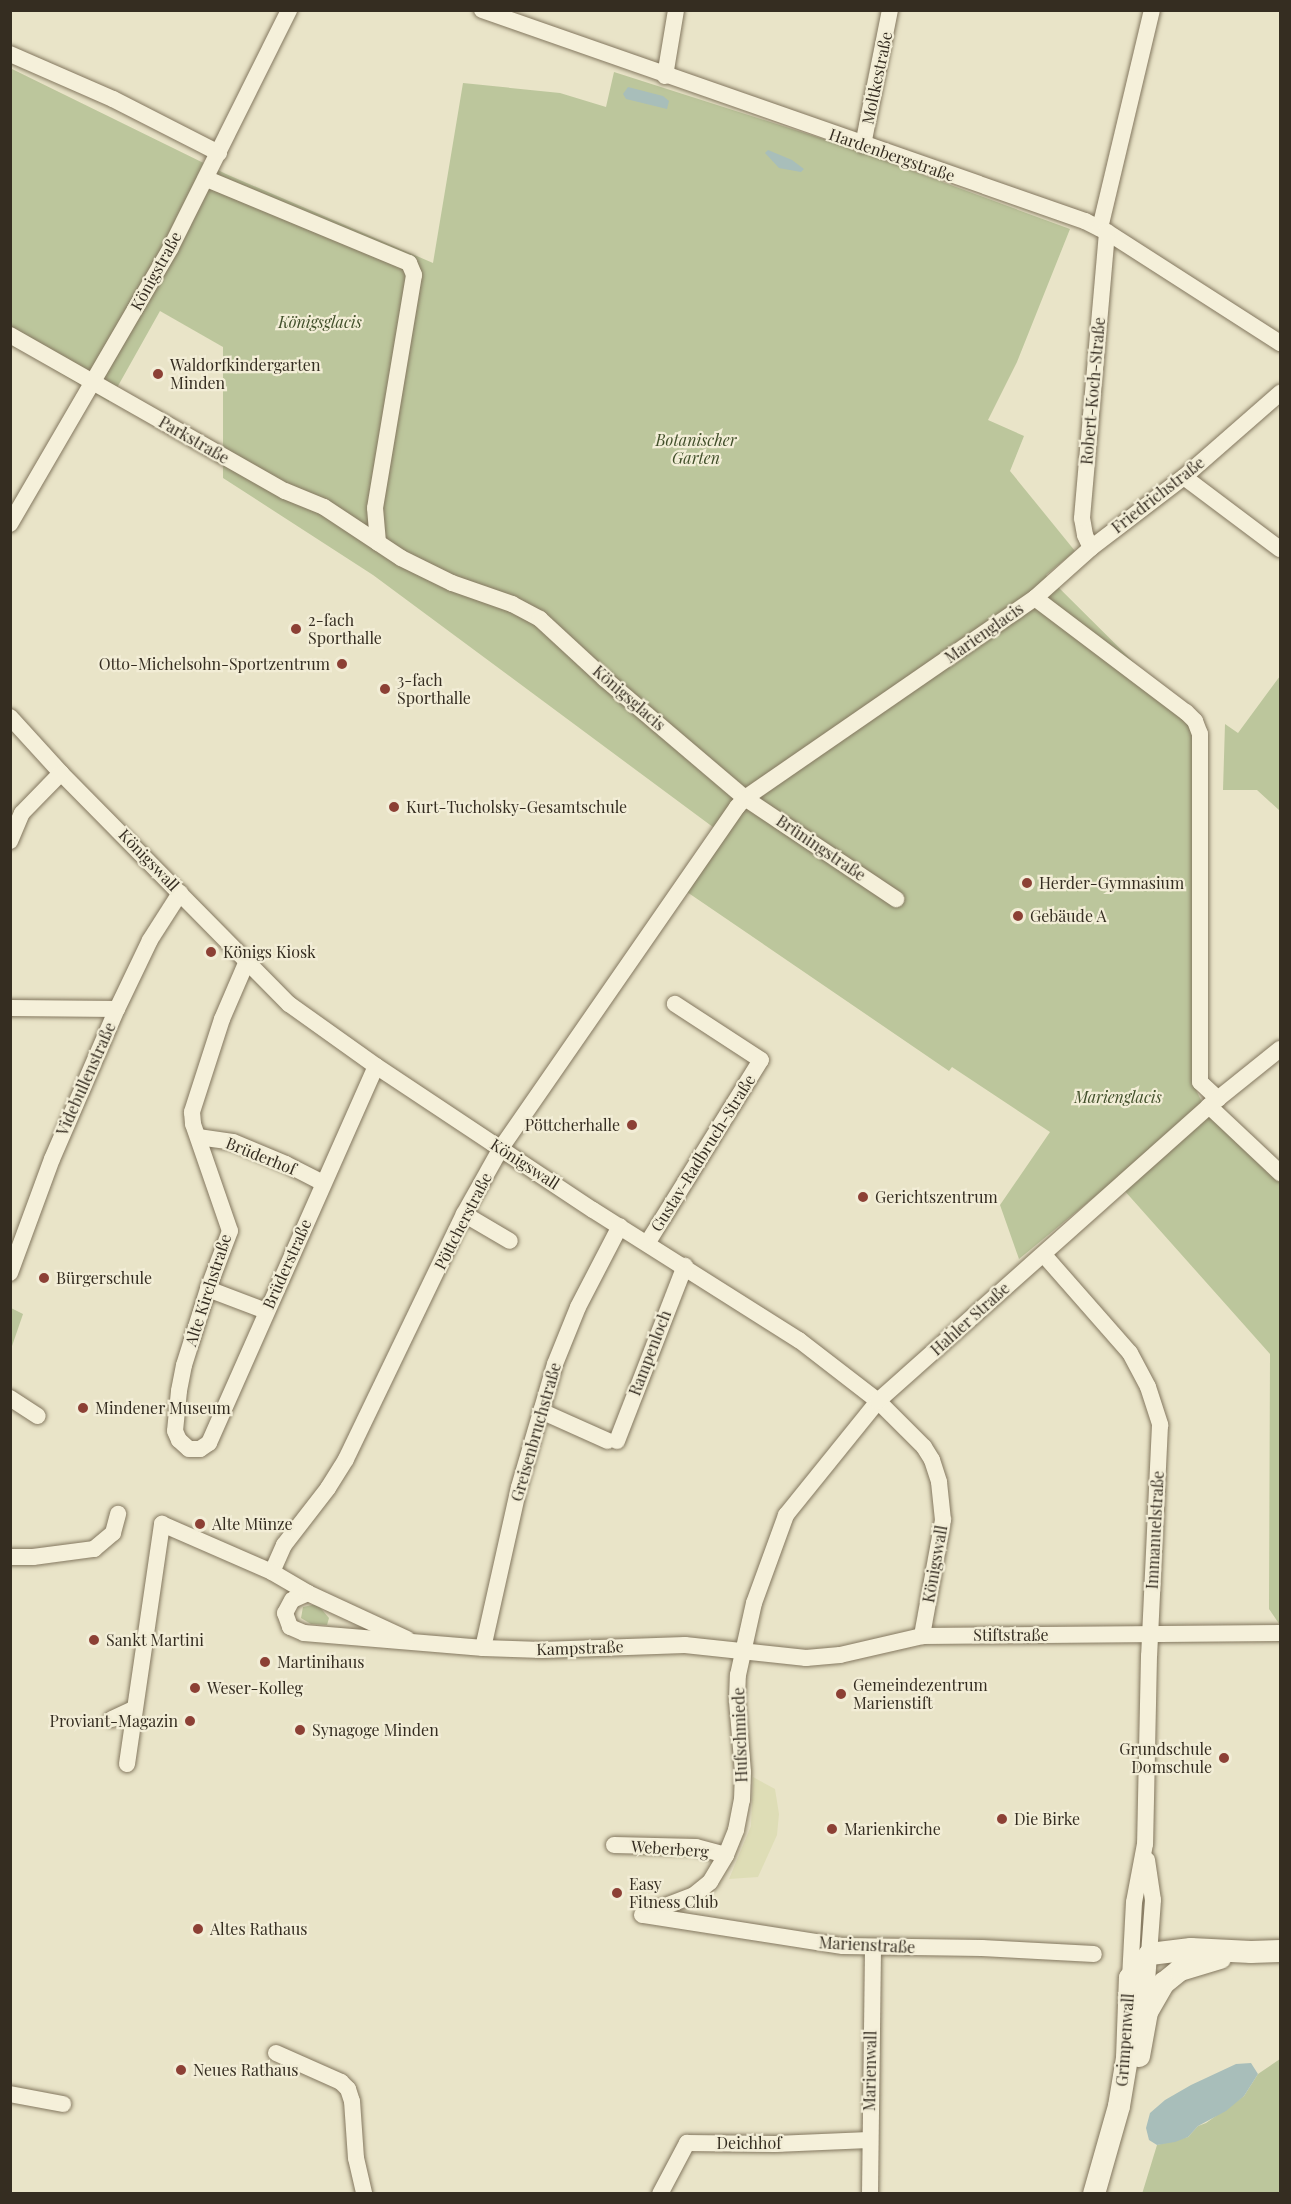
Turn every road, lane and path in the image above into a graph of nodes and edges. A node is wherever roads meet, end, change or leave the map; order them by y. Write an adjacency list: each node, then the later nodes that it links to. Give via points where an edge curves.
1 (289, 10): 9 (street, Königstraße)
2 (482, 10): 7 (street, Hardenbergstraße)
3 (676, 10): 7 (street)
4 (890, 10): 8 (street, Moltkestraße)
5 (1152, 10): 11 (street, Robert-Koch-Straße)
6 (10, 54): 9 (street, via 113,99)
7 (665, 76): 8 (street, Hardenbergstraße)
8 (863, 145): 11 (street, Hardenbergstraße)
9 (219, 153): 10 (street, Königstraße)
10 (207, 179): 14 (street, Königstraße); 18 (street, via 409,263 414,275 375,508)
11 (1104, 230): 13 (street, Hardenbergstraße); 19 (street, Robert-Koch-Straße, via 1082,518)
12 (10, 334): 14 (street, Parkstraße)
13 (1281, 343)
14 (93, 382): 17 (street, Königstraße); 18 (street, Parkstraße, via 285,491 324,507)
15 (1281, 393): 16 (street, Friedrichstraße)
16 (1184, 477): 19 (street, Friedrichstraße); 20 (street)
17 (10, 524)
18 (378, 543): 24 (street, Königsglacis, via 452,583 512,604 540,619)
19 (1091, 548): 21 (street, Friedrichstraße)
20 (1281, 549)
21 (1035, 598): 24 (street, Marienglacis); 34 (street, Marienglacis, via 1186,712 1200,734 1200,1082)
22 (10, 717): 23 (street, Königswall)
23 (61, 773): 25 (street, via 22,813); 26 (street, Königswall)
24 (745, 798): 27 (street, Brüningstraße); 36 (street, Pöttcherstraße, via 709,844)
25 (10, 841)
26 (180, 893): 28 (street, Königswall); 31 (street, Videbullenstraße, via 150,940)
27 (896, 899)
28 (247, 961): 33 (street, Königswall, via 289,1004); 35 (street, Alte Kirchstraße, via 222,1019 192,1112)
29 (675, 1004): 42 (street, Gustav-Radbruch-Straße, via 761,1060)
30 (10, 1008): 31 (street)
31 (117, 1010): 45 (street, Videbullenstraße, via 51,1159)
32 (1281, 1049): 34 (street, Hahler Straße)
33 (375, 1066): 36 (street, Königswall); 38 (street, Brüderstraße)
34 (1214, 1103): 37 (street, Marienglacis); 43 (street, Hahler Straße)
35 (198, 1137): 38 (street, Brüderhof, via 233,1142); 46 (street, Alte Kirchstraße, via 230,1231)
36 (501, 1148): 39 (street, Pöttcherstraße); 40 (street, Königswall)
37 (1281, 1173)
38 (323, 1183): 47 (street, Brüderstraße)
39 (464, 1214): 41 (street); 55 (street, Pöttcherstraße, via 359,1435 328,1488 284,1545)
40 (620, 1226): 42 (street, Königswall); 50 (street, Greisenbruchstraße, via 578,1307)
41 (510, 1241)
42 (648, 1242): 44 (street, Königswall)
43 (1044, 1255): 48 (street, Hahler Straße); 57 (street, Immanuelstraße, via 1130,1353 1148,1387 1160,1425)
44 (685, 1266): 48 (street, Königswall, via 799,1340); 50 (street, Rampenloch, via 612,1441)
45 (10, 1273)
46 (208, 1289): 47 (street); 52 (street, Alte Kirchstraße, via 179,1391 175,1431)
47 (266, 1311): 52 (street, Brüderstraße, via 209,1443 200,1449)
48 (878, 1401): 59 (street, Königswall, via 924,1447 939,1482 941,1540); 62 (street, Hahler Straße, via 786,1515 754,1603)
49 (12, 1403): 51 (street)
50 (541, 1411): 61 (street, Greisenbruchstraße, via 519,1487)
51 (38, 1416)
52 (189, 1449)
53 (118, 1514): 54 (street, via 113,1533 94,1548)
54 (10, 1557)
55 (272, 1572): 56 (street, Kampstraße); 63 (street, Kampstraße, via 162,1524)
56 (308, 1593): 60 (street, Kampstraße); 60 (street, Kampstraße, via 287,1606 286,1622 290,1627 330,1637)
57 (1151, 1633): 58 (street, Stiftstraße); 59 (street, Stiftstraße); 66 (street, Immanuelstraße)
58 (1281, 1633)
59 (922, 1636): 62 (street, Stiftstraße, via 840,1655 806,1658)
60 (416, 1643): 61 (street, Kampstraße)
61 (483, 1648): 62 (street, Kampstraße, via 685,1645)
62 (744, 1650): 68 (street, Hufschmiede, via 736,1700 742,1800)
63 (133, 1709): 64 (street); 65 (street)
64 (112, 1719)
65 (127, 1764)
66 (1144, 1844): 74 (street, Immanuelstraße, via 1152,1900); 75 (street, Immanuelstraße, via 1132,1914)
67 (614, 1845): 68 (street, Weberberg, via 696,1847)
68 (726, 1855): 69 (street, Hufschmiede, via 710,1882 694,1895)
69 (642, 1915): 70 (street, Marienstraße)
70 (873, 1948): 73 (street, Marienstraße); 80 (street, Marienwall)
71 (1281, 1951): 72 (street)
72 (1251, 1952): 74 (street, via 1191,1949); 76 (street, via 1180,1970 1164,1983)
73 (1094, 1954)
74 (1150, 1954): 75 (street, Grimpenwall); 76 (street, Grimpenwall)
75 (1130, 1978): 84 (street, Grimpenwall, via 1127,2058 1121,2096)
76 (1147, 2012): 85 (street, Grimpenwall, via 1130,2110)
77 (276, 2053): 81 (street, via 341,2082 348,2089)
78 (10, 2094): 79 (street)
79 (63, 2104)
80 (869, 2140): 82 (street, Deichhof, via 687,2143); 83 (street, Marienwall)
81 (364, 2193)
82 (660, 2193)
83 (870, 2193)
84 (1094, 2193)
85 (1107, 2193)

